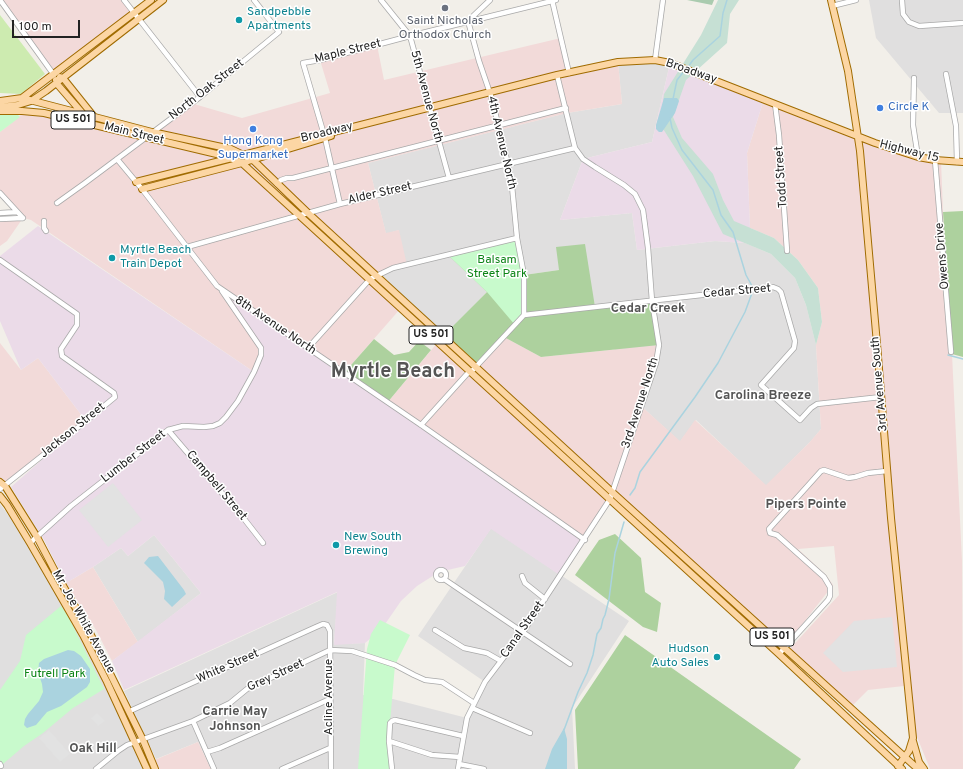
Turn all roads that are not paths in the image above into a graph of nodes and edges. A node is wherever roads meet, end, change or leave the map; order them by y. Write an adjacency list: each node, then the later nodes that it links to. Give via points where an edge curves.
1 (0, 0): 19 (street)
2 (124, 0): 13 (street)
3 (151, 0): 13 (main road)
4 (162, 0): 13 (main road)
5 (254, 0): 26 (street, North Oak Street, via 279,32)
6 (382, 0): 16 (street, 5th Avenue North)
7 (490, 0): 14 (street)
8 (553, 0): 14 (street, Maple Street); 18 (street)
9 (663, 0): 17 (street)
10 (856, 0): 12 (street)
11 (902, 0): 15 (street, via 903,14 909,22 919,26)
12 (832, 3): 40 (main road, 3rd Avenue South, via 848,71)
13 (136, 16): 19 (main road); 22 (main road); 26 (street)
14 (468, 21): 16 (street, Maple Street); 25 (street, 4th Avenue North)
15 (963, 23)
16 (410, 36): 33 (street, 5th Avenue North); 39 (street, Maple Street, via 303,63)
17 (654, 60): 18 (main road, Broadway, via 618,62); 30 (main road, Broadway, via 670,63)
18 (568, 73): 21 (main road, Broadway)
19 (54, 74): 22 (main road); 24 (main road); 27 (main road)
20 (946, 74): 50 (street)
21 (557, 75): 25 (main road, Broadway); 32 (street, 3rd Avenue North)
22 (63, 78): 24 (main road); 36 (main road)
23 (914, 78): 45 (street, via 913,125)
24 (57, 83): 29 (main road); 35 (main road)
25 (490, 94): 33 (main road, Broadway); 37 (street, 4th Avenue North)
26 (200, 96): 38 (street, North Oak Street)
27 (22, 98): 28 (main road); 29 (main road, US 501)
28 (0, 100)
29 (31, 101): 31 (main road); 35 (main road, US 501)
30 (775, 104): 40 (main road, Broadway); 70 (street, Todd Street)
31 (0, 107)
32 (566, 108): 37 (street); 43 (street, 3rd Avenue North)
33 (429, 109): 39 (main road, Broadway); 42 (street, 5th Avenue North)
34 (0, 111): 36 (main road, Main Street / US 501, via 44,113)
35 (84, 116): 36 (main road)
36 (94, 121): 38 (main road, Main Street / US 501); 41 (main road, Main Street / US 501)
37 (499, 126): 42 (street); 52 (street, 4th Avenue North)
38 (152, 132): 41 (street, North Oak Street); 44 (main road, Main Street / US 501, via 231,149)
39 (324, 136): 44 (main road, Broadway); 48 (main road, Broadway); 53 (street)
40 (857, 136): 45 (main road, Highway 15); 81 (main road, 3rd Avenue South)
41 (146, 137): 46 (main road, Main Street / US 501); 47 (street, North Oak Street)
42 (438, 141): 53 (street); 54 (street, 5th Avenue North)
43 (575, 148): 52 (street, Alder Street); 75 (street, 3rd Avenue North, via 583,159 624,185 640,202 646,218)
44 (244, 155): 46 (main road, Broadway); 48 (main road, Main Street / US 501)
45 (918, 157): 49 (main road, Highway 15)
46 (231, 158): 51 (main road, Main Street / US 501); 55 (main road, Broadway)
47 (117, 159): 55 (street, 8th Avenue North); 59 (street, North Oak Street)
48 (252, 159): 51 (main road, Broadway); 56 (main road, US 501)
49 (935, 160): 50 (main road, Highway 15); 78 (street, Owens Drive)
50 (960, 162)
51 (242, 163): 57 (main road, Broadway); 64 (main road, US 501)
52 (508, 164): 54 (street, Alder Street); 68 (street, 4th Avenue North)
53 (332, 168): 56 (street, via 287,178); 60 (street)
54 (448, 178): 60 (street, Alder Street)
55 (136, 182): 57 (street, 8th Avenue North)
56 (277, 184): 63 (main road, US 501)
57 (142, 189): 69 (street, 8th Avenue North)
58 (0, 193): 61 (street)
59 (57, 203)
60 (340, 204): 63 (street, Alder Street)
61 (17, 212): 62 (street); 65 (street, via 23,218)
62 (0, 213)
63 (309, 214): 64 (street, Alder Street); 72 (main road, US 501)
64 (301, 216): 69 (street, Alder Street); 73 (main road, US 501)
65 (0, 219)
66 (44, 221): 67 (street)
67 (46, 231)
68 (517, 238): 72 (street, via 392,268); 76 (street, 4th Avenue North, via 524,275)
69 (187, 247): 74 (street, 8th Avenue North, via 203,270)
70 (787, 251)
71 (0, 260): 85 (street, Jackson Street, via 77,314 77,325 61,349 62,356 114,393 115,397)
72 (377, 276): 73 (street); 79 (main road, US 501)
73 (370, 279): 77 (street); 80 (main road, US 501)
74 (221, 289): 77 (street, 8th Avenue North); 83 (street, Lumber Street, via 261,348 261,355 238,401 220,423 204,428 183,426)
75 (652, 301): 76 (street, Cedar Street); 81 (street, Cedar Street, via 778,289 795,341 794,348 761,385 800,420 817,404); 86 (street, 3rd Avenue North, via 659,345 656,363)
76 (524, 314): 79 (street)
77 (308, 348): 82 (street, 8th Avenue North)
78 (951, 352)
79 (476, 366): 80 (street); 86 (main road, US 501)
80 (471, 372): 82 (street); 88 (main road, US 501)
81 (881, 397): 84 (main road, 3rd Avenue South)
82 (421, 425): 90 (street, 8th Avenue North)
83 (168, 430): 89 (street, Lumber Street, via 71,506); 92 (street, Campbell Street)
84 (888, 471): 99 (street, via 848,478 821,471 769,528 770,534 777,535 824,577 830,587 828,600); 110 (main road, 3rd Avenue South)
85 (2, 486): 89 (main road, Mr. Joe White Avenue)
86 (612, 492): 88 (street, 3rd Avenue North); 99 (main road, US 501)
87 (0, 496): 91 (main road, Mr. Joe White Avenue)
88 (610, 500): 90 (street, Canal Street); 101 (main road, US 501)
89 (37, 537): 91 (street, Lumber Street); 106 (main road, Mr. Joe White Avenue)
90 (585, 540): 95 (street, Canal Street)
91 (30, 543): 113 (main road, Mr. Joe White Avenue, via 83,635)
92 (263, 543)
93 (522, 576): 95 (street, via 525,583)
94 (444, 579): 98 (street)
95 (545, 599): 98 (street, Canal Street)
96 (327, 625): 100 (street, Acline Avenue, via 330,631); 106 (street, White Street, via 316,627)
97 (435, 630): 102 (street, via 464,648 487,653)
98 (523, 632): 102 (street, Canal Street); 103 (street)
99 (784, 648): 101 (street); 117 (main road, US 501)
100 (330, 650): 104 (street, Acline Avenue); 105 (street, via 352,651 395,665 425,680 442,682); 107 (street, Grey Street, via 247,689 230,703)
101 (779, 654): 119 (main road, US 501)
102 (502, 661): 105 (street, Canal Street, via 485,682)
103 (570, 664)
104 (330, 699): 114 (street, Acline Avenue); 115 (street)
105 (473, 705): 108 (street); 109 (street, Canal Street)
106 (130, 711): 111 (main road, Mr. Joe White Avenue)
107 (192, 721): 111 (street, Grey Street); 115 (street)
108 (530, 733)
109 (463, 736): 112 (street, via 395,720 390,723); 116 (street, Canal Street)
110 (913, 738): 117 (main road, 3rd Avenue South); 129 (main road, via 919,762)
111 (144, 740): 113 (street, Grey Street); 122 (main road, Mr. Joe White Avenue)
112 (389, 741): 116 (street, via 432,755); 126 (street)
113 (135, 742): 120 (street, Grey Street, via 118,750); 121 (main road, Mr. Joe White Avenue)
114 (330, 748): 124 (street); 125 (street, Acline Avenue)
115 (207, 752): 123 (street)
116 (460, 757): 118 (street, Canal Street)
117 (905, 757): 119 (main road, 3rd Avenue South); 128 (main road, US 501)
118 (458, 766): 127 (street)
119 (900, 767)
120 (96, 769)
121 (147, 769)
122 (155, 769)
123 (214, 769)
124 (282, 769)
125 (331, 769)
126 (392, 769)
127 (484, 769)
128 (918, 769)
129 (924, 769)

